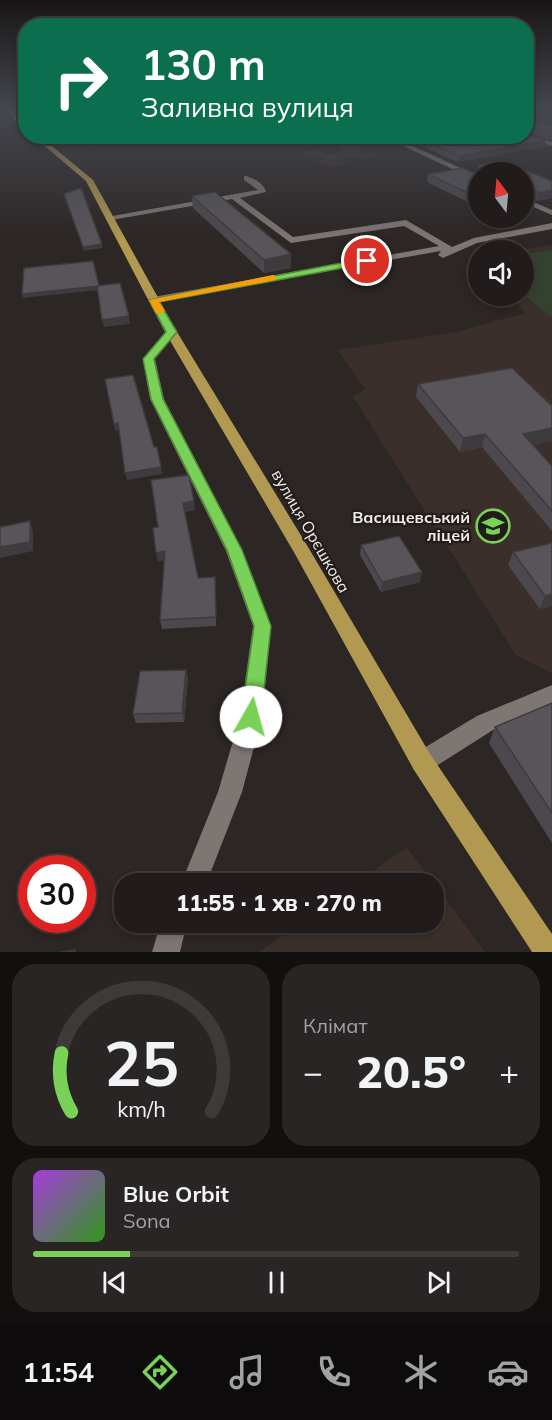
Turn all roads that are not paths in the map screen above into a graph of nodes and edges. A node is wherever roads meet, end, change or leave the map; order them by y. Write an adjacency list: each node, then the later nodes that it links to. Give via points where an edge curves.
1 (56, 152): 8 (main road, вулиця Орєшкова, via 89,180)
2 (421, 152): 3 (street)
3 (468, 174)
4 (247, 178): 5 (street, via 262,192)
5 (236, 198): 8 (street); 10 (street, via 291,240 406,223)
6 (534, 205): 7 (street)
7 (552, 213)
8 (111, 217): 11 (main road, вулиця Орєшкова)
9 (552, 226): 10 (street, via 474,241 443,255)
10 (448, 247): 11 (street)
11 (153, 300): 12 (main road, вулиця Орєшкова)
12 (171, 332): 14 (main road, вулиця Орєшкова, via 302,550); 15 (street, via 149,359 157,399 234,550 262,626 251,717 230,792)
13 (552, 694): 14 (street, via 485,723)
14 (422, 762): 18 (main road, вулиця Орєшкова)
15 (197, 873)
16 (171, 933): 17 (street)
17 (166, 952)
18 (548, 952)

